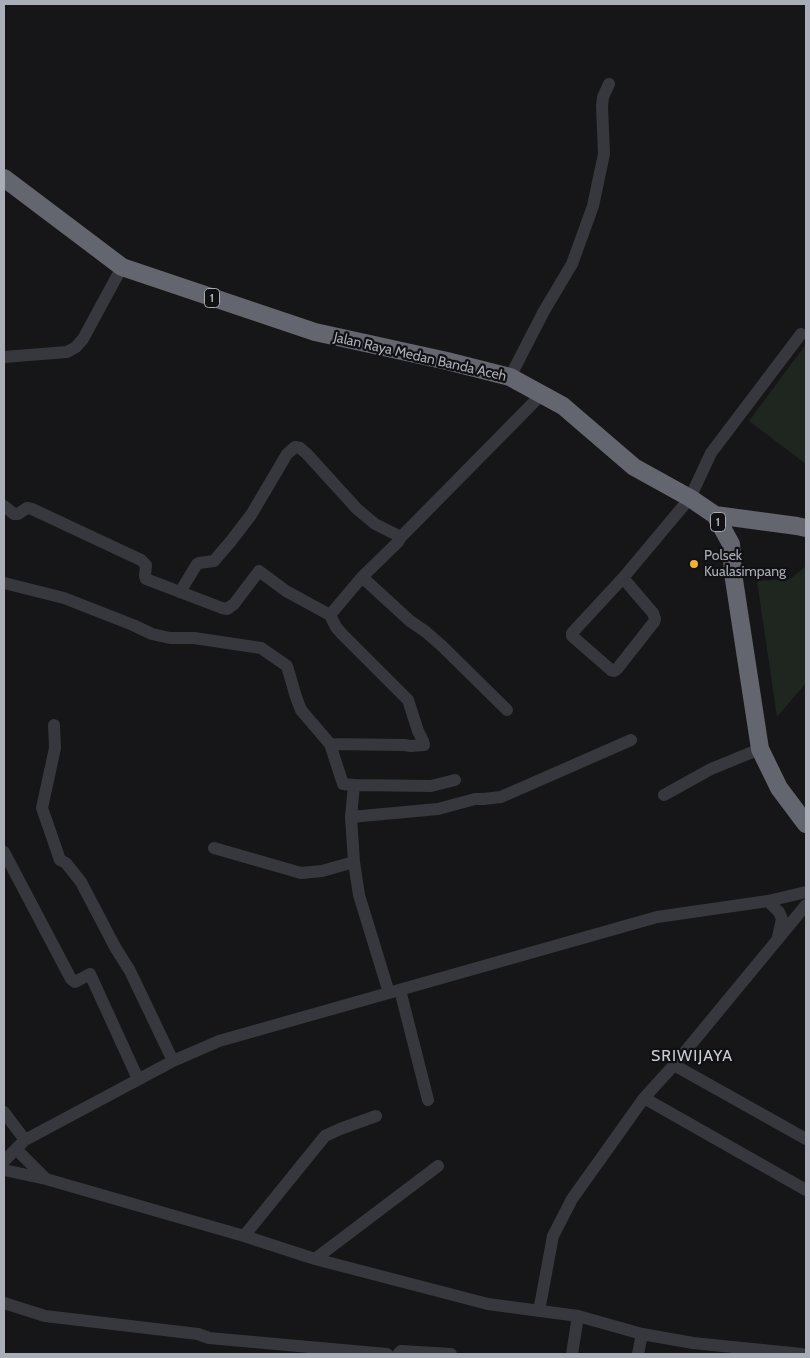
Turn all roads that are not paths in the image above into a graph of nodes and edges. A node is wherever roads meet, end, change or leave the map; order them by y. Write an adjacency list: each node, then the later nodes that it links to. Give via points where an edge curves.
1 (609, 84): 6 (street, via 603,97 604,154 594,206 572,264)
2 (4, 178): 3 (highway, Jalan Raya Medan Banda Aceh / 1)
3 (122, 267): 5 (street, via 76,347 67,352); 6 (highway, Jalan Raya Medan Banda Aceh / 1, via 314,332)
4 (801, 334): 8 (street, via 710,453)
5 (4, 357)
6 (510, 377): 7 (highway, Jalan Raya Medan Banda Aceh / 1)
7 (542, 394): 8 (highway, Jalan Raya Medan Banda Aceh / 1, via 563,406 634,467); 13 (street)
8 (690, 498): 10 (highway, Jalan Raya Medan Banda Aceh / 1); 16 (street)
9 (4, 506): 18 (street, via 14,514 28,508 141,560 146,565 146,579)
10 (714, 516): 11 (highway); 14 (highway, Jalan Raya Medan Banda Aceh / 1)
11 (752, 520): 12 (highway); 14 (highway)
12 (806, 528)
13 (401, 537): 15 (street); 18 (street, via 375,524 357,509 307,454 295,447 287,454 252,515 214,560 197,564)
14 (731, 544): 24 (highway, Jalan Raya Medan Banda Aceh / 1)
15 (362, 577): 19 (street); 20 (street, via 442,646)
16 (623, 578): 16 (street, via 655,619 614,671 572,634)
17 (4, 583): 23 (street, via 64,598 152,634 262,648 287,666 301,710)
18 (180, 592): 19 (street, via 227,609 259,571 286,591)
19 (330, 615): 23 (street, via 342,634 408,700 424,745)
20 (507, 710)
21 (54, 725): 38 (street, via 55,748 42,808 60,860 81,882 130,971)
22 (631, 740): 28 (street, via 502,797 475,799 438,809)
23 (330, 744): 26 (street, via 343,784)
24 (760, 749): 27 (street, via 711,769); 29 (highway, Jalan Raya Medan Banda Aceh / 1, via 779,788)
25 (455, 780): 26 (street, via 431,786)
26 (354, 785): 28 (street)
27 (664, 795)
28 (351, 818): 32 (street)
29 (806, 824)
30 (214, 848): 32 (street, via 301,873)
31 (4, 852): 40 (street, via 72,979 75,982 90,974)
32 (354, 862): 37 (street, via 359,895)
33 (806, 892): 34 (street)
34 (768, 901): 36 (street, via 782,919); 37 (street, via 657,917)
35 (806, 905): 36 (street)
36 (777, 940): 39 (street)
37 (394, 991): 38 (street, via 219,1041); 42 (street)
38 (172, 1061): 40 (street)
39 (674, 1065): 41 (street); 45 (street)
40 (138, 1079): 46 (street)
41 (644, 1098): 51 (street); 55 (street, via 572,1199 553,1236)
42 (428, 1100)
43 (4, 1112): 46 (street)
44 (376, 1116): 52 (street, via 325,1136)
45 (806, 1139)
46 (20, 1144): 47 (street); 50 (street)
47 (4, 1162)
48 (438, 1166): 53 (street)
49 (4, 1170): 50 (street)
50 (46, 1179): 52 (street)
51 (806, 1190)
52 (244, 1236): 53 (street)
53 (315, 1259): 55 (street, via 488,1304)
54 (4, 1303): 58 (street, via 45,1316 198,1334)
55 (539, 1311): 56 (street)
56 (578, 1316): 57 (street); 62 (street)
57 (642, 1334): 63 (street); 64 (street, via 693,1343)
58 (283, 1350): 59 (street)
59 (387, 1354)
60 (398, 1354): 61 (street, via 401,1351)
61 (451, 1354)
62 (572, 1354)
63 (638, 1354)
64 (802, 1354)

